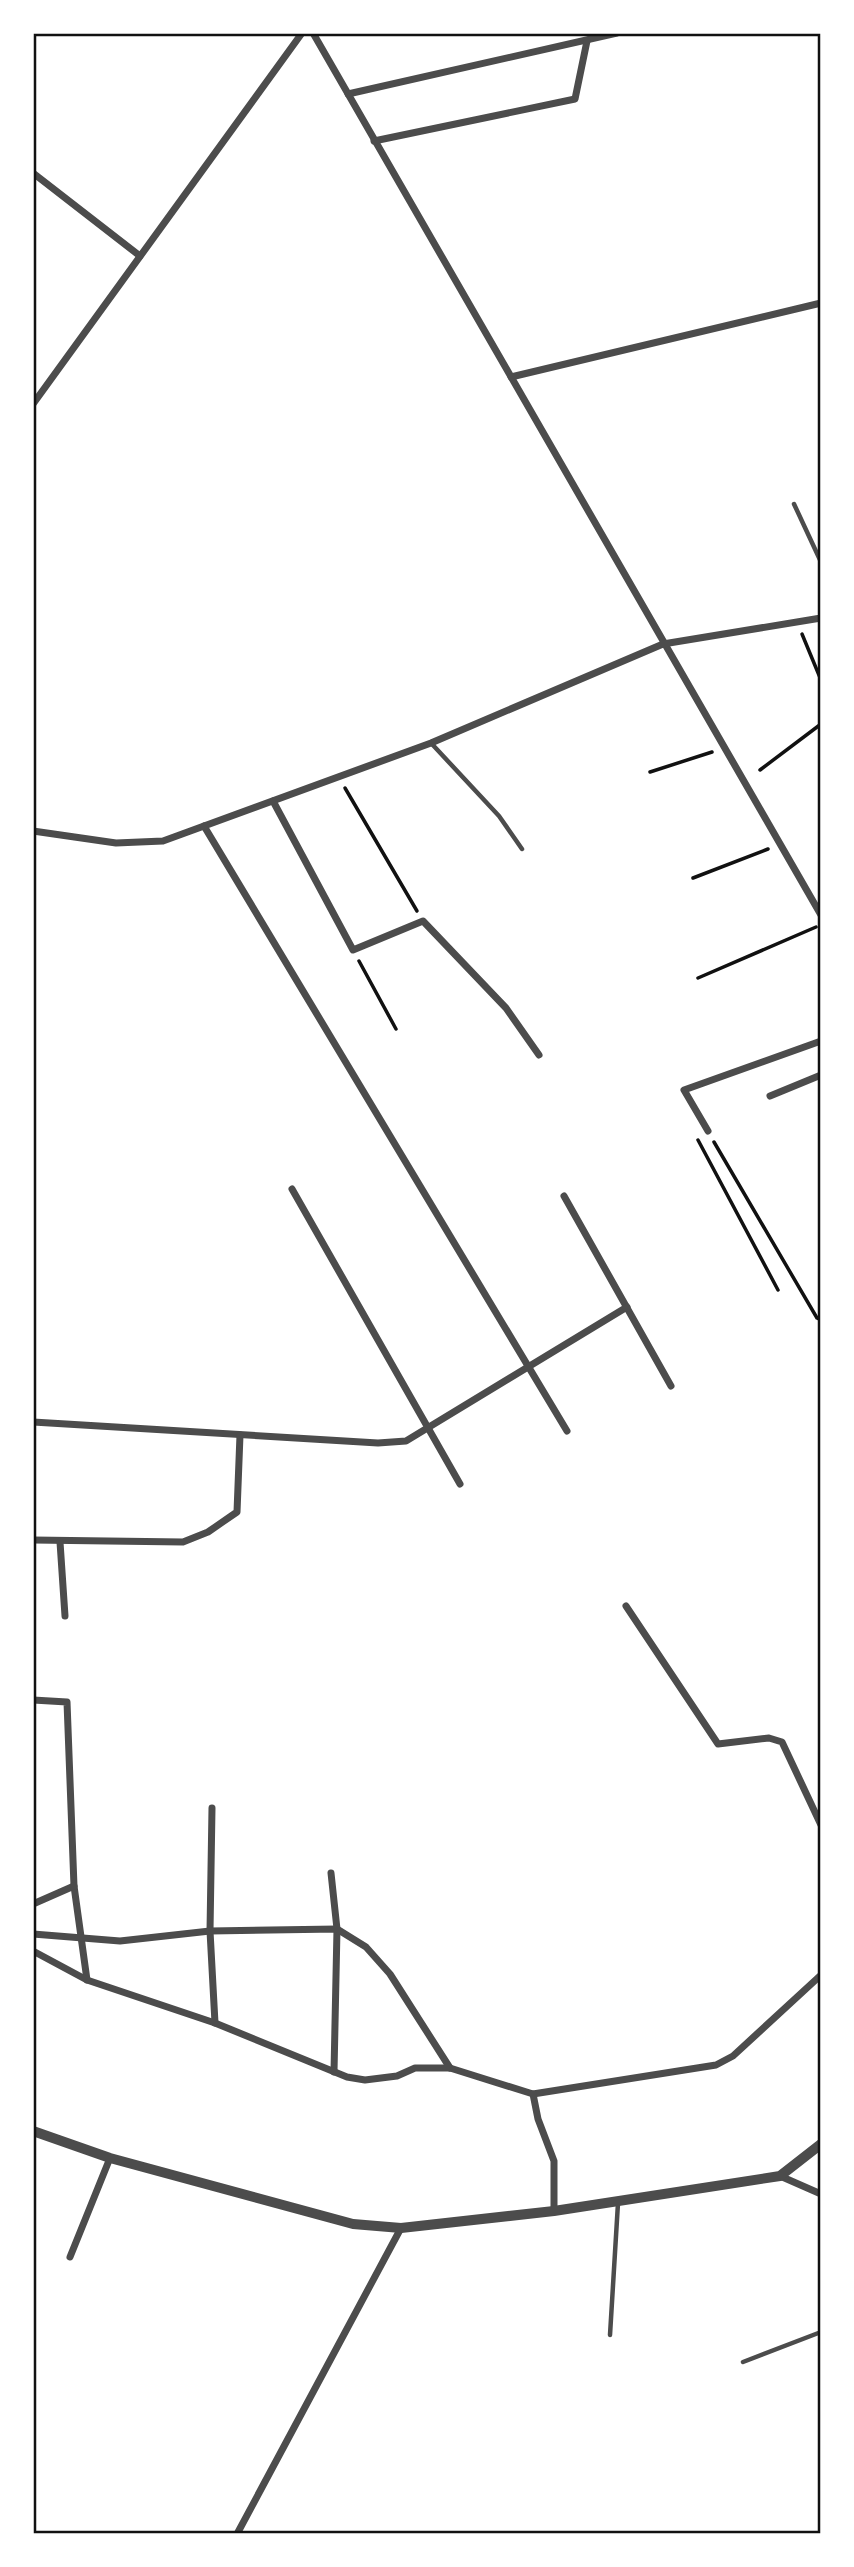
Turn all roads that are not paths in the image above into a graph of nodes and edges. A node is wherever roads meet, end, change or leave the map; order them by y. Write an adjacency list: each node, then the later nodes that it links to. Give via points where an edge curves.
1 (302, 33): 8 (street)
2 (313, 33): 5 (street)
3 (617, 33): 4 (street)
4 (587, 41): 5 (street); 6 (street, via 575,99)
5 (348, 94): 6 (street)
6 (374, 141): 10 (street)
7 (33, 173): 8 (street)
8 (140, 256): 11 (street)
9 (821, 303): 10 (street)
10 (511, 377): 15 (street)
11 (33, 404)
12 (793, 504): 13 (lane)
13 (821, 562)
14 (821, 618): 15 (street)
15 (663, 644): 16 (street); 21 (street)
16 (431, 743): 17 (street); 20 (lane, via 499,816)
17 (273, 801): 18 (street); 23 (street, via 353,950 424,921 506,1008)
18 (204, 826): 19 (street, via 163,841 116,843); 30 (street)
19 (33, 831)
20 (522, 849)
21 (821, 915)
22 (821, 1041): 26 (street, via 684,1090)
23 (539, 1055)
24 (821, 1075): 25 (street)
25 (771, 1096)
26 (708, 1131)
27 (292, 1189): 33 (street)
28 (564, 1196): 29 (street)
29 (627, 1307): 30 (street); 31 (street)
30 (528, 1370): 33 (street); 34 (street)
31 (671, 1386)
32 (33, 1422): 35 (street)
33 (427, 1429): 35 (street, via 406,1441 378,1443); 36 (street)
34 (567, 1431)
35 (240, 1435): 38 (street, via 237,1512 208,1532 184,1542)
36 (460, 1483)
37 (33, 1540): 38 (street)
38 (60, 1542): 40 (street)
39 (626, 1606): 43 (street, via 718,1744 769,1738 782,1742)
40 (65, 1616)
41 (33, 1700): 45 (street, via 67,1702)
42 (212, 1808): 48 (street)
43 (821, 1825)
44 (331, 1873): 47 (street)
45 (74, 1886): 46 (street); 50 (street)
46 (33, 1904)
47 (337, 1929): 48 (street); 55 (street, via 366,1947 390,1974); 56 (street)
48 (210, 1931): 50 (street, via 120,1941); 54 (street)
49 (33, 1934): 50 (street)
50 (83, 1940): 53 (street)
51 (33, 1951): 53 (street)
52 (821, 1975): 57 (street, via 733,2056 716,2065)
53 (86, 1980): 54 (street)
54 (215, 2023): 56 (street)
55 (450, 2067): 56 (street, via 415,2068 377,2080); 57 (street)
56 (334, 2072)
57 (533, 2094): 64 (street, via 554,2161)
58 (33, 2131): 60 (street)
59 (821, 2144): 61 (street)
60 (110, 2158): 65 (street, via 353,2224); 66 (street)
61 (780, 2176): 62 (street); 63 (street)
62 (821, 2194)
63 (618, 2199): 64 (street); 68 (lane)
64 (554, 2211): 65 (street)
65 (401, 2228): 70 (street)
66 (70, 2258)
67 (821, 2332): 69 (lane)
68 (610, 2335)
69 (743, 2362)
70 (237, 2534)

